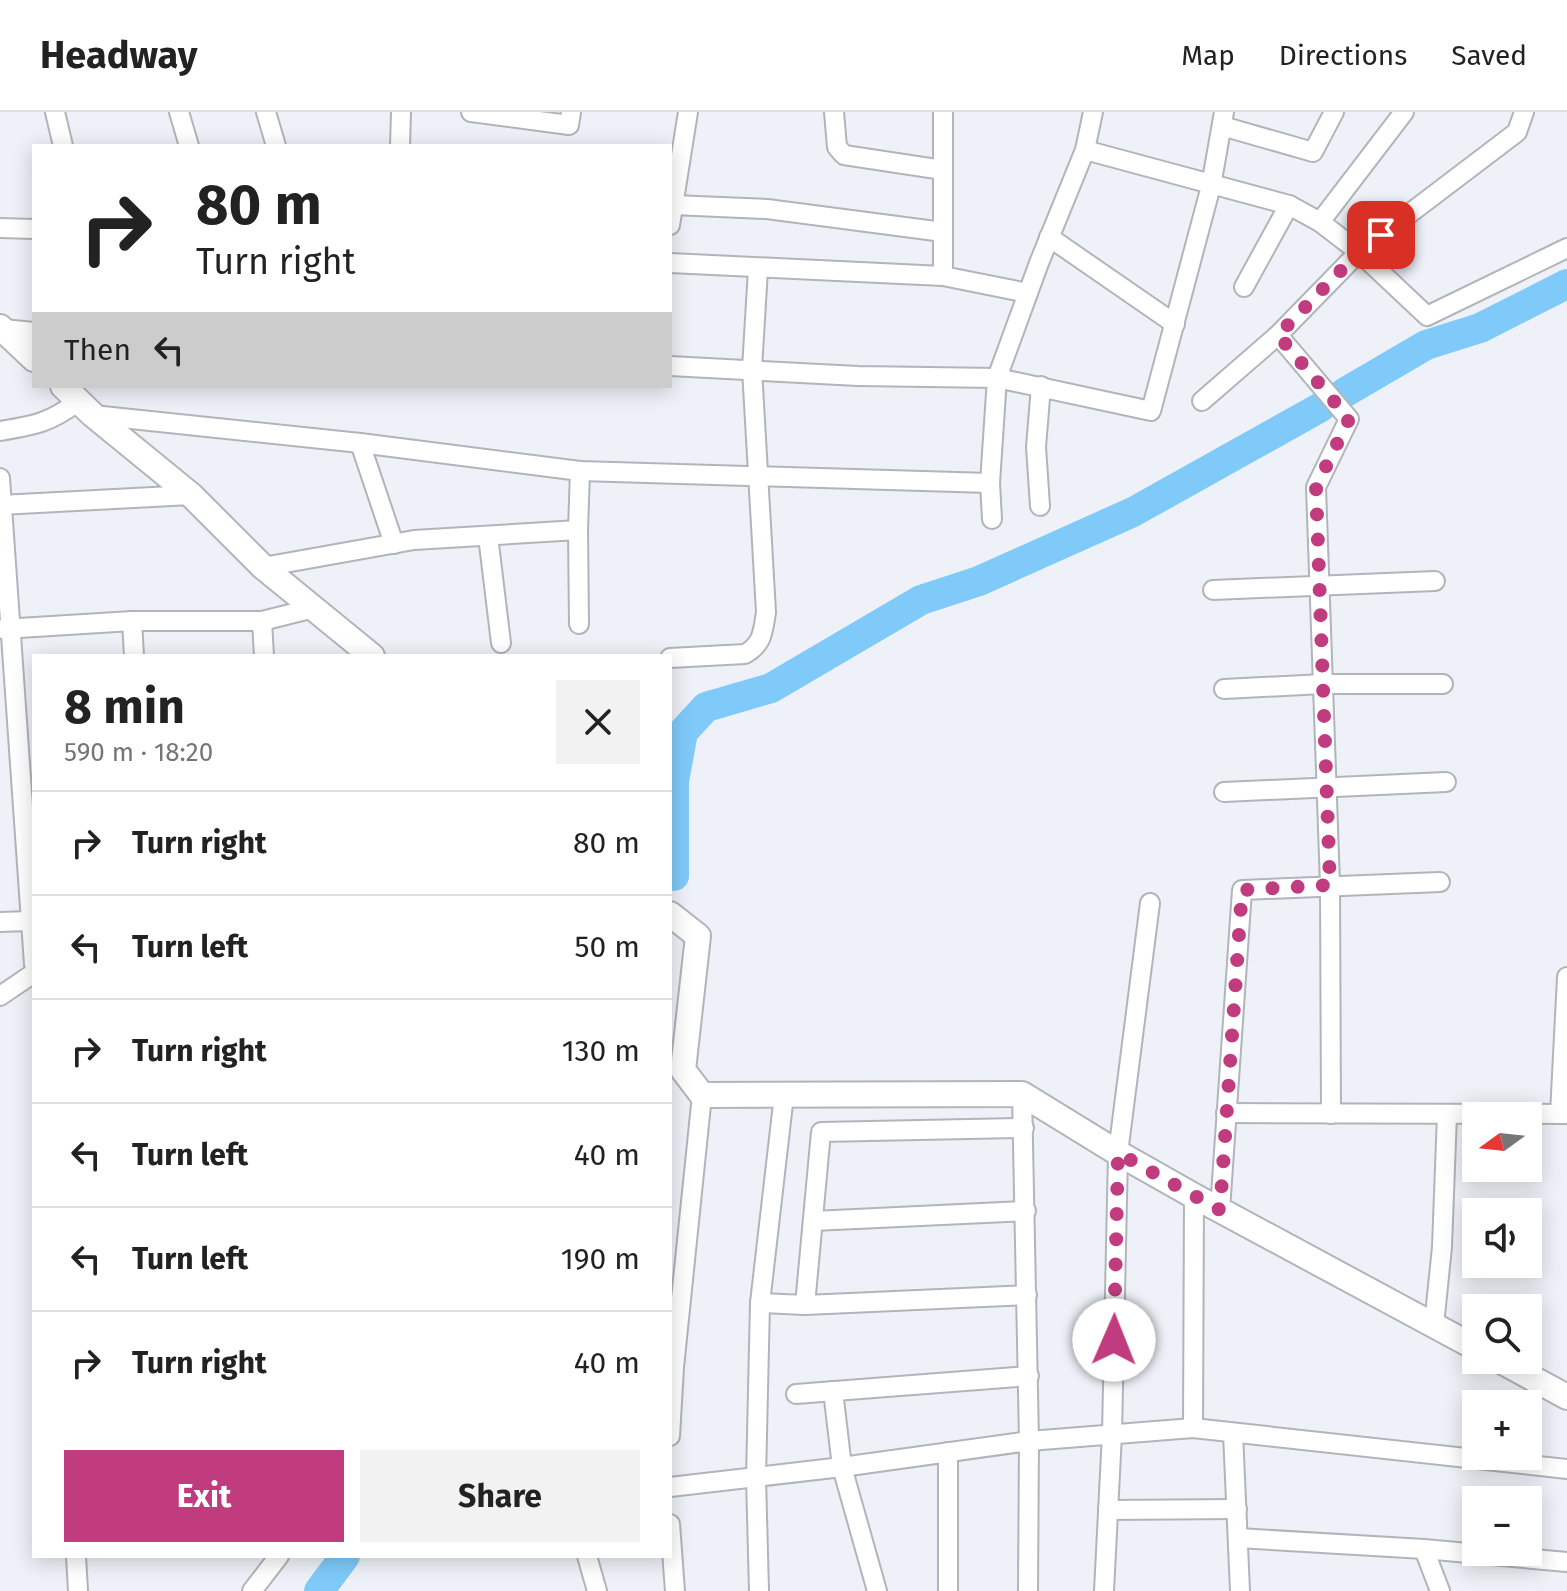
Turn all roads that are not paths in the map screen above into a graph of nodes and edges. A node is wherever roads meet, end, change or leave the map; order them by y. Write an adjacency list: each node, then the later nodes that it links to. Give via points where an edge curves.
1 (55, 112): 15 (street)
2 (179, 112): 16 (street)
3 (266, 112): 17 (street)
4 (401, 112): 18 (street)
5 (471, 112): 6 (street, via 569,125)
6 (571, 112)
7 (688, 112): 23 (street)
8 (834, 112): 20 (street, via 837,147 844,155)
9 (943, 112): 20 (street)
10 (1093, 112): 19 (street)
11 (1334, 112): 14 (street, via 1313,152)
12 (1404, 112): 25 (street)
13 (1524, 112): 31 (street, via 1517,132)
14 (1223, 119): 21 (street)
15 (63, 144)
16 (188, 144)
17 (275, 144)
18 (400, 144)
19 (1085, 150): 21 (street); 29 (street)
20 (943, 170): 28 (street)
21 (1211, 186): 22 (street); 37 (street)
22 (1289, 205): 25 (street); 35 (street)
23 (672, 208)
24 (672, 214): 28 (street, via 767,209)
25 (1320, 222): 31 (street)
26 (0, 228): 27 (street)
27 (32, 229)
28 (943, 232): 34 (street)
29 (1049, 237): 36 (street); 37 (street)
30 (1567, 248): 31 (street, via 1427,316)
31 (1359, 252): 40 (street)
32 (672, 263): 33 (street)
33 (758, 269): 34 (street); 43 (street)
34 (943, 276): 36 (street)
35 (1244, 287)
36 (1028, 293): 44 (street)
37 (1175, 324): 45 (street, via 1151,411)
38 (2, 328): 39 (street); 41 (main road)
39 (32, 332)
40 (1278, 335): 47 (street); 63 (street, via 1349,419 1316,487)
41 (32, 357)
42 (672, 366): 43 (street)
43 (752, 369): 44 (street); 52 (street)
44 (997, 378): 45 (street); 53 (street)
45 (1041, 386): 56 (street, via 1036,447)
46 (78, 401): 48 (street, via 41,424); 49 (street); 54 (main road)
47 (1202, 401)
48 (0, 431)
49 (360, 443): 50 (street); 60 (street)
50 (580, 471): 52 (street); 58 (street)
51 (0, 478): 55 (street)
52 (760, 478): 53 (street); 74 (street, via 766,612 762,637 745,654)
53 (990, 483): 57 (street)
54 (191, 495): 55 (street); 61 (main road)
55 (1, 505): 69 (street)
56 (1040, 506)
57 (992, 519)
58 (578, 530): 59 (street); 68 (street)
59 (488, 536): 60 (street); 70 (street)
60 (394, 544): 61 (street)
61 (263, 567): 65 (main road)
62 (1435, 581): 63 (street)
63 (1320, 586): 64 (street); 75 (street)
64 (1213, 590)
65 (314, 608): 67 (street); 73 (main road)
66 (132, 621): 67 (street); 69 (street); 71 (street)
67 (262, 621): 72 (street)
68 (579, 624)
69 (6, 628): 85 (street)
70 (501, 643)
71 (134, 654)
72 (264, 654)
73 (370, 654)
74 (672, 658)
75 (1323, 684): 76 (street); 77 (street); 79 (street)
76 (1443, 684)
77 (1224, 689)
78 (1446, 782): 79 (street)
79 (1326, 787): 80 (street); 82 (street)
80 (1224, 792)
81 (1440, 882): 82 (street)
82 (1330, 885): 94 (street, via 1242,890); 95 (street)
83 (1150, 903): 99 (street)
84 (672, 916): 92 (main road, via 698,936 683,1070)
85 (29, 921): 86 (street); 87 (street)
86 (0, 922)
87 (32, 947)
88 (32, 974): 90 (street)
89 (1567, 977): 97 (street)
90 (0, 996)
91 (1022, 1094): 93 (main road); 98 (street); 99 (main road)
92 (702, 1095): 93 (main road); 109 (street)
93 (784, 1095): 105 (street)
94 (1226, 1113): 95 (street); 101 (street)
95 (1331, 1114): 96 (street)
96 (1447, 1114): 97 (street); 107 (street)
97 (1564, 1114)
98 (1024, 1128): 102 (street); 103 (street, via 821,1132)
99 (1118, 1153): 100 (main road); 117 (street)
100 (1194, 1196): 101 (main road); 115 (street)
101 (1220, 1210): 107 (main road)
102 (1026, 1211): 103 (street); 104 (street)
103 (813, 1221): 106 (street)
104 (1027, 1295): 106 (street); 111 (street)
105 (760, 1303): 106 (street); 122 (street)
106 (805, 1305)
107 (1434, 1325): 108 (main road)
108 (1462, 1340)
109 (672, 1367)
110 (1525, 1374): 114 (main road)
111 (1029, 1376): 112 (street); 118 (street)
112 (833, 1391): 113 (street); 120 (street)
113 (796, 1394)
114 (1567, 1397)
115 (1193, 1428): 116 (street); 117 (street)
116 (1233, 1433): 121 (street); 124 (street)
117 (1112, 1434): 118 (street); 125 (street)
118 (1029, 1441): 119 (street); 140 (street)
119 (948, 1452): 120 (street); 139 (street)
120 (842, 1467): 122 (street); 138 (street)
121 (1567, 1469)
122 (756, 1478): 123 (street); 137 (street)
123 (672, 1487)
124 (1237, 1509): 125 (street); 126 (street)
125 (1108, 1510): 141 (street)
126 (1238, 1538): 127 (street); 142 (street)
127 (1424, 1549): 132 (street); 143 (street)
128 (672, 1551): 136 (street)
129 (76, 1558): 133 (street)
130 (277, 1558): 134 (street)
131 (588, 1558): 135 (street)
132 (1567, 1562)
133 (78, 1591)
134 (252, 1591)
135 (597, 1591)
136 (675, 1591)
137 (759, 1591)
138 (877, 1591)
139 (948, 1591)
140 (1028, 1591)
141 (1104, 1591)
142 (1240, 1591)
143 (1440, 1591)

